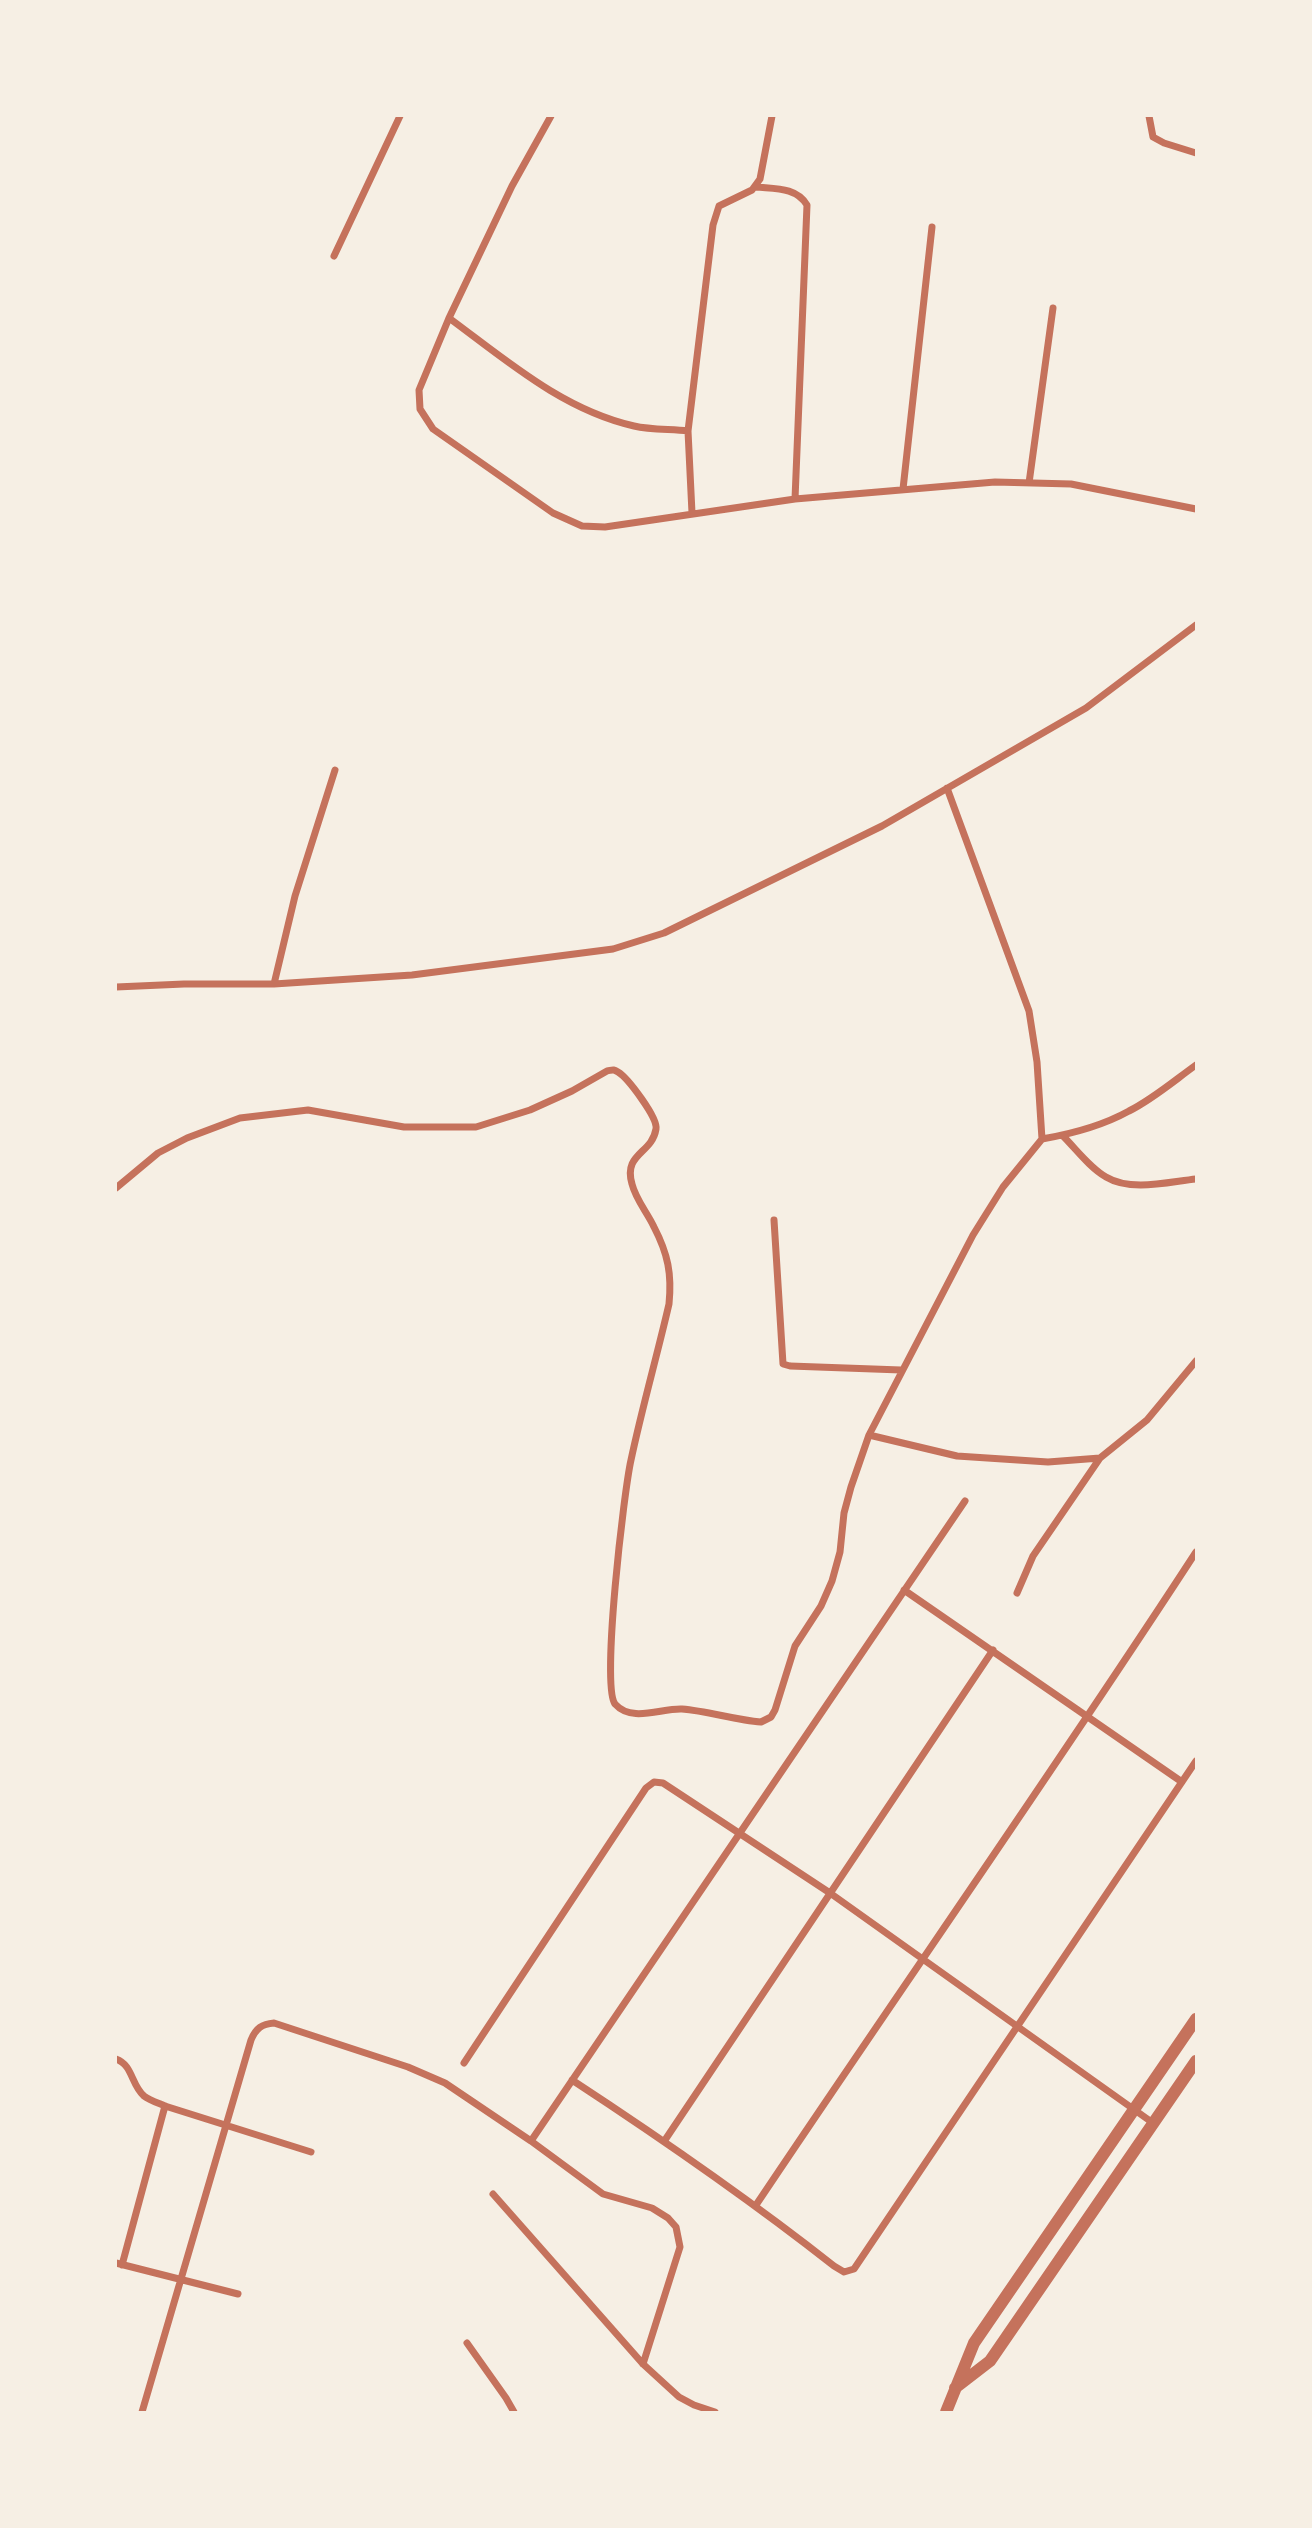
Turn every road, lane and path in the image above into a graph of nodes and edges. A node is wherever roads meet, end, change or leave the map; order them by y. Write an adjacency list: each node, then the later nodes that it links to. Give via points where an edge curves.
1 (400, 116): 8 (street)
2 (551, 116): 10 (street)
3 (772, 116): 6 (street)
4 (1149, 116): 5 (street, via 1153,137)
5 (1196, 153)
6 (756, 187): 11 (street, via 719,206 713,225); 14 (street, via 791,191 807,205)
7 (932, 227): 13 (street)
8 (334, 256)
9 (1053, 308): 12 (street)
10 (449, 318): 11 (street, via 575,405 635,426); 16 (street, via 419,390 420,410 433,429 554,513 582,526 631,524)
11 (688, 431): 16 (street)
12 (1029, 483): 13 (street); 15 (street, via 1071,484)
13 (903, 489): 14 (street)
14 (795, 499): 16 (street)
15 (1196, 509)
16 (692, 513)
17 (1196, 625): 19 (street, via 1086,708)
18 (335, 770): 20 (street, via 295,896)
19 (947, 788): 20 (street, via 882,827 664,933 613,949 412,975); 24 (street, via 1029,1011)
20 (274, 984): 21 (street)
21 (116, 987)
22 (1196, 1065): 23 (street, via 1131,1111)
23 (1063, 1136): 24 (street); 25 (street, via 1103,1176 1120,1184)
24 (1042, 1139): 29 (street, via 1003,1187)
25 (1196, 1179)
26 (116, 1188): 30 (street, via 158,1153 240,1118 308,1110 404,1127 476,1127 530,1110 607,1071 621,1074 657,1126 653,1139 630,1163 629,1172 670,1265 671,1282 630,1461 620,1540 612,1696 626,1711 681,1709 761,1722 771,1717 795,1646 832,1581 851,1487)
27 (774, 1220): 29 (street, via 783,1364)
28 (1196, 1362): 31 (street, via 1147,1420)
29 (901, 1370): 30 (street)
30 (869, 1435): 31 (street, via 957,1456 1048,1462)
31 (1100, 1458): 35 (street, via 1033,1556)
32 (965, 1501): 34 (street)
33 (1196, 1552): 37 (street)
34 (904, 1590): 36 (street); 40 (street)
35 (1017, 1592)
36 (993, 1650): 37 (street); 41 (street)
37 (1089, 1717): 39 (street); 42 (street)
38 (1196, 1761): 39 (street)
39 (1182, 1782): 44 (street)
40 (737, 1834): 41 (street); 47 (street, via 663,1783 646,1788); 48 (street)
41 (830, 1894): 42 (street); 53 (street)
42 (921, 1959): 44 (street); 57 (street)
43 (1196, 2019): 50 (street)
44 (1017, 2027): 50 (street); 57 (street, via 854,2269 844,2272 834,2266)
45 (116, 2059): 49 (street, via 128,2068 144,2096)
46 (1196, 2061): 51 (street)
47 (464, 2063)
48 (572, 2080): 53 (street); 54 (street)
49 (165, 2106): 52 (street); 58 (street)
50 (1134, 2111): 51 (street); 63 (street, via 974,2343)
51 (1153, 2123): 63 (street, via 990,2361)
52 (227, 2124): 54 (street, via 254,2034 260,2026 274,2023 428,2075); 55 (street); 59 (street)
53 (665, 2140): 57 (street)
54 (531, 2141): 62 (street, via 603,2194 652,2208 676,2227 680,2247)
55 (311, 2152)
56 (493, 2194): 62 (street)
57 (756, 2205)
58 (119, 2264): 59 (street)
59 (181, 2280): 60 (street); 64 (street)
60 (238, 2294)
61 (467, 2343): 65 (street)
62 (643, 2364): 66 (street, via 680,2397)
63 (955, 2388): 67 (street)
64 (142, 2413)
65 (514, 2413)
66 (715, 2413)
67 (947, 2413)

